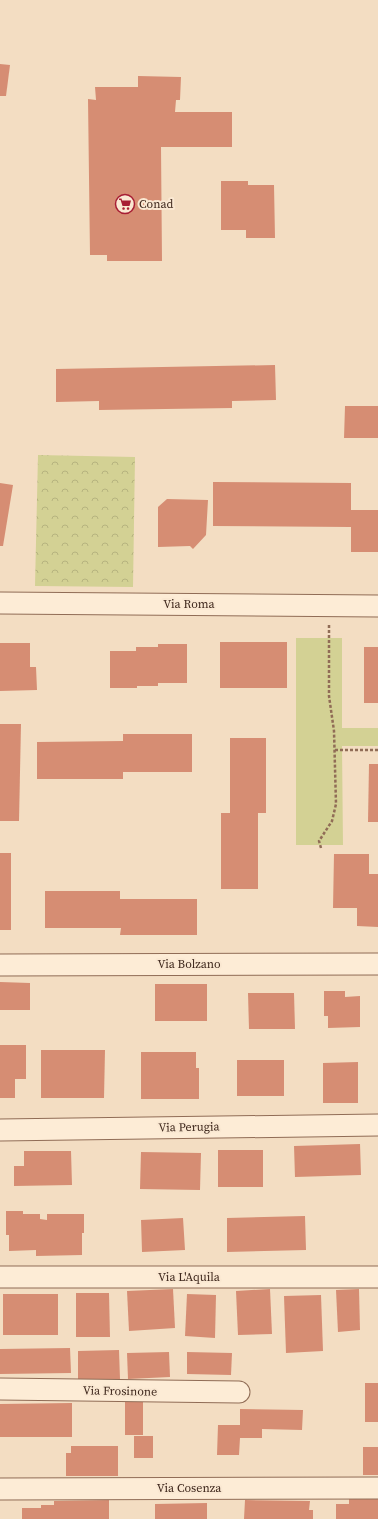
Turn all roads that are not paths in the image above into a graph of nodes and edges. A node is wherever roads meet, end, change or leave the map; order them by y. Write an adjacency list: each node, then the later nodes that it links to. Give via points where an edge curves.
1 (0, 603): 2 (street, Via Roma)
2 (378, 606)
3 (378, 964): 4 (street, Via Bolzano)
4 (0, 965)
5 (378, 1125): 6 (street, Via Perugia)
6 (0, 1130)
7 (378, 1276): 8 (street, Via L'Aquila)
8 (0, 1277)
9 (0, 1390): 10 (street, Via Frosinone)
10 (239, 1392)
11 (378, 1488): 12 (street, Via Cosenza)
12 (0, 1489)

